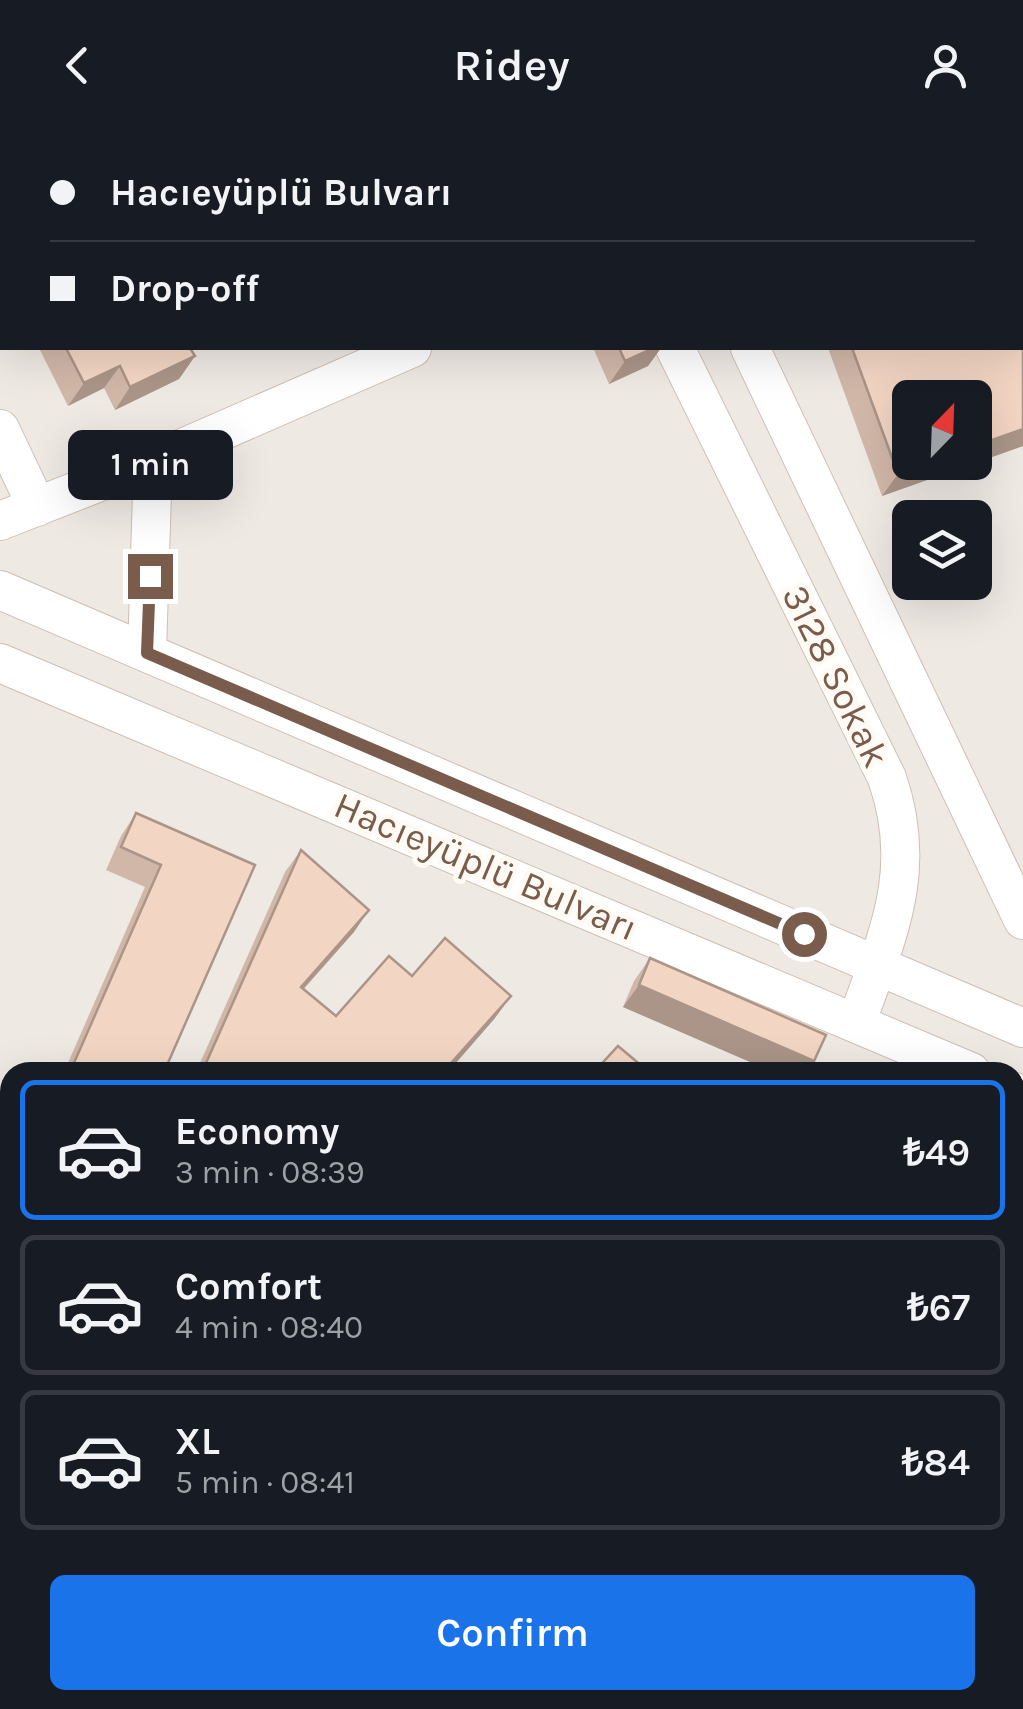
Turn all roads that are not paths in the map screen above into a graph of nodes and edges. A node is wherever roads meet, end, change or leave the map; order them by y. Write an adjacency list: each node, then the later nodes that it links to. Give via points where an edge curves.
1 (407, 350): 5 (street)
2 (676, 350): 12 (street, 3128 Sokak, via 900,814 898,894)
3 (751, 350): 11 (street, 3128 Sokak)
4 (0, 428): 6 (street)
5 (153, 462): 6 (street); 9 (street)
6 (37, 507): 7 (street)
7 (0, 521)
8 (0, 590): 9 (street, Hacıeyüplü Bulvarı)
9 (147, 653): 12 (street, Hacıeyüplü Bulvarı)
10 (0, 663): 13 (street, Hacıeyüplü Bulvarı)
11 (1023, 920)
12 (877, 965): 13 (street, 3128 Sokak); 14 (street, Hacıeyüplü Bulvarı)
13 (857, 1021): 15 (street, Hacıeyüplü Bulvarı)
14 (1023, 1028)
15 (924, 1062)

